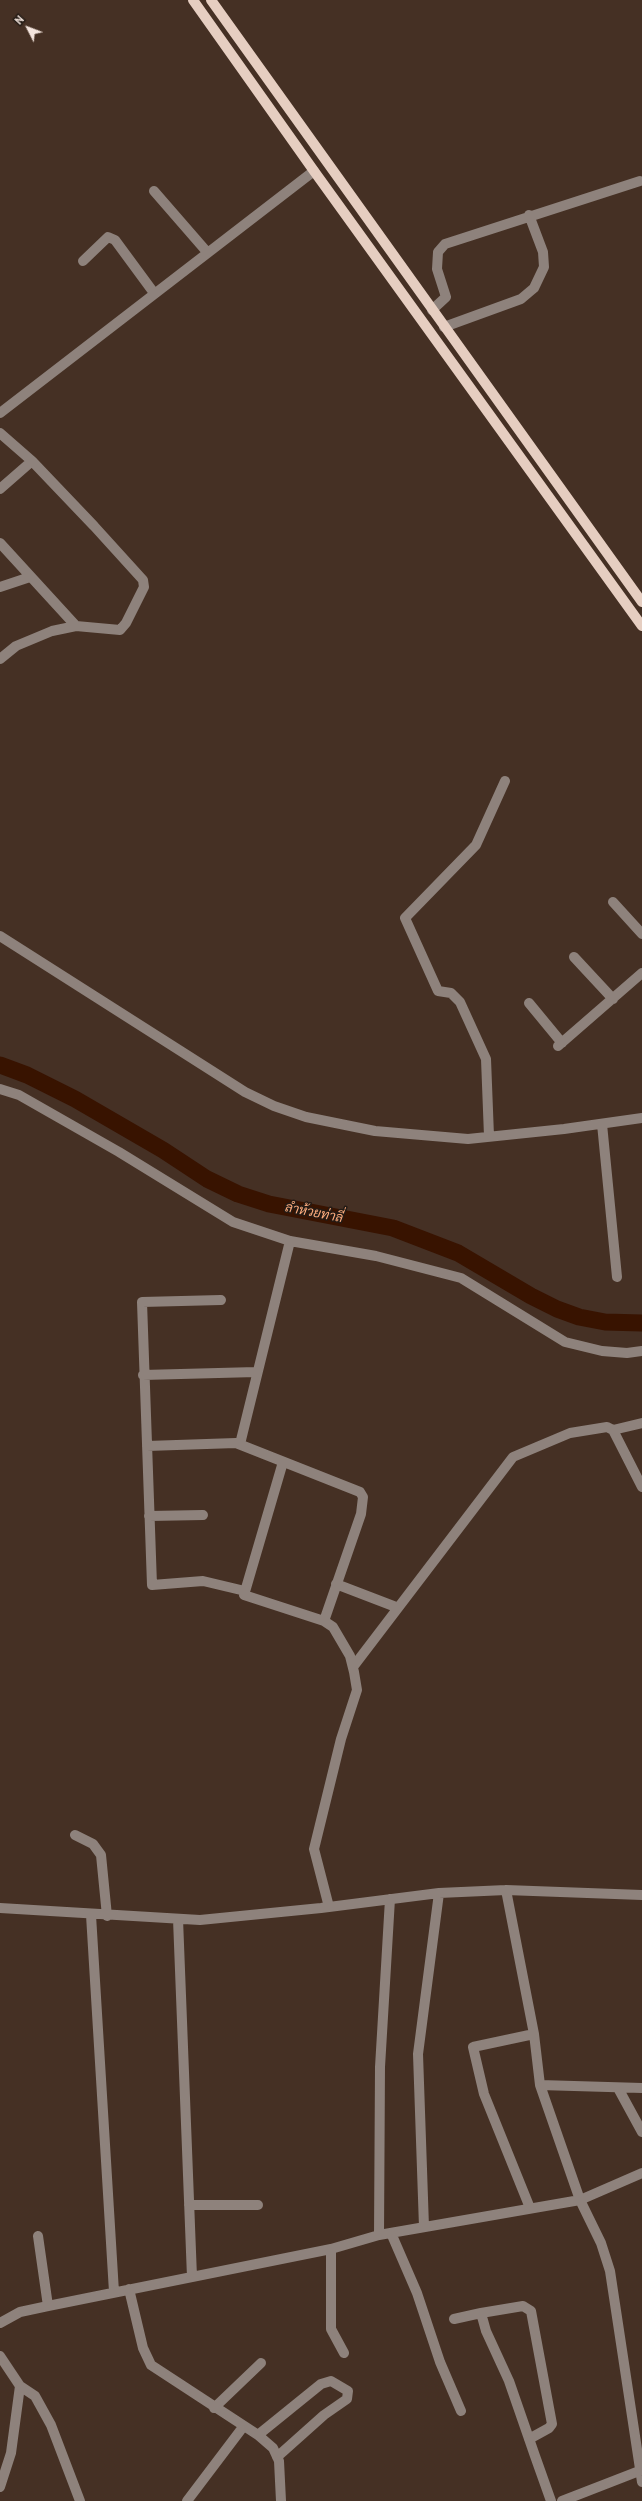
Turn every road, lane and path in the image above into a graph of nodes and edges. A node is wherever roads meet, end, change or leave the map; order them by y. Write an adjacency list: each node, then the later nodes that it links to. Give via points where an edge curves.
1 (193, 0): 3 (main road)
2 (210, 0): 10 (main road)
3 (314, 171): 7 (street); 21 (main road)
4 (640, 181): 6 (street)
5 (154, 191): 7 (street)
6 (529, 215): 10 (street, via 445,244 438,252 437,269 446,297); 11 (street, via 543,252 544,267 534,288 521,299)
7 (207, 252): 9 (street)
8 (83, 261): 9 (street, via 108,237 115,240)
9 (154, 293): 12 (street)
10 (432, 310): 11 (main road)
11 (444, 328): 19 (main road)
12 (0, 413)
13 (0, 433): 14 (street)
14 (32, 461): 15 (street); 20 (street, via 143,580 144,587 120,630)
15 (0, 489)
16 (0, 543): 17 (street)
17 (30, 577): 18 (street); 20 (street)
18 (0, 587)
19 (642, 602)
20 (76, 626): 22 (street, via 52,631 16,646)
21 (642, 626)
22 (0, 659)
23 (505, 781): 34 (street, via 476,845 405,918 438,991 451,993 460,1002 486,1059)
24 (613, 902): 25 (street)
25 (642, 934)
26 (0, 936): 34 (street, via 245,1092 274,1106 306,1117 375,1131 468,1138)
27 (574, 958): 29 (street)
28 (642, 973): 29 (street)
29 (613, 999): 30 (street, via 560,1045)
30 (529, 1003)
31 (0, 1089): 35 (street, via 19,1095 112,1148 233,1222)
32 (642, 1118): 33 (street)
33 (602, 1124): 34 (street); 36 (street)
34 (489, 1136)
35 (290, 1242): 38 (street, via 376,1256 461,1278 565,1342 602,1351); 39 (street)
36 (617, 1277)
37 (221, 1300): 40 (street, via 142,1302)
38 (642, 1351)
39 (256, 1372): 40 (street); 43 (street)
40 (143, 1375): 44 (street)
41 (642, 1423): 42 (street)
42 (613, 1430): 46 (street); 51 (street, via 607,1427 570,1433 513,1458)
43 (240, 1444): 44 (street); 45 (street)
44 (147, 1446): 48 (street)
45 (283, 1462): 49 (street, via 353,1487 363,1497 361,1514); 50 (street)
46 (642, 1487)
47 (203, 1514): 48 (street)
48 (149, 1516): 50 (street, via 152,1585 203,1582)
49 (336, 1584): 51 (street); 52 (street)
50 (245, 1591): 52 (street, via 244,1595)
51 (396, 1608): 53 (street)
52 (324, 1621): 53 (street, via 333,1627 342,1641)
53 (353, 1667): 59 (street, via 357,1690 341,1739 314,1850)
54 (75, 1835): 62 (street, via 93,1844 100,1855)
55 (506, 1890): 56 (street); 57 (street); 64 (street)
56 (439, 1893): 58 (street); 74 (street, via 418,2054)
57 (642, 1895)
58 (390, 1899): 59 (street); 76 (street, via 380,2067)
59 (329, 1907): 63 (street, via 208,1920)
60 (0, 1908): 61 (street)
61 (91, 1915): 62 (street); 81 (street)
62 (107, 1916): 63 (street)
63 (178, 1919): 71 (street)
64 (534, 2034): 65 (street); 73 (street, via 473,2047 484,2094)
65 (540, 2085): 66 (street); 70 (street)
66 (618, 2088): 67 (street); 68 (street)
67 (642, 2088)
68 (642, 2132)
69 (642, 2173): 70 (street)
70 (580, 2200): 73 (street); 96 (street, via 601,2243 610,2271)
71 (189, 2205): 72 (street); 79 (street)
72 (258, 2205)
73 (530, 2208): 74 (street)
74 (424, 2227): 75 (street)
75 (391, 2233): 76 (street); 91 (street, via 417,2293 440,2362)
76 (379, 2235): 78 (street)
77 (38, 2236): 82 (street)
78 (331, 2249): 79 (street); 86 (street, via 331,2329)
79 (192, 2277): 80 (street)
80 (129, 2289): 81 (street); 90 (street, via 143,2348 151,2365)
81 (114, 2292): 82 (street)
82 (48, 2306): 85 (street, via 20,2312)
83 (481, 2313): 84 (street); 94 (street); 94 (street, via 523,2306 531,2311 552,2424)
84 (454, 2319)
85 (0, 2323)
86 (344, 2353)
87 (0, 2356): 89 (street)
88 (261, 2363): 90 (street)
89 (20, 2386): 98 (street, via 11,2454); 99 (street, via 35,2396 51,2425)
90 (214, 2408): 92 (street)
91 (461, 2411)
92 (244, 2427): 93 (street); 100 (street)
93 (258, 2435): 95 (street, via 273,2448); 95 (street, via 321,2384 331,2381 348,2391 347,2399 324,2415)
94 (529, 2439): 102 (street)
95 (277, 2456): 101 (street)
96 (641, 2471): 97 (street); 103 (street)
97 (642, 2482)
98 (0, 2487)
99 (80, 2501)
100 (187, 2501)
101 (281, 2501)
102 (551, 2501)
103 (562, 2501)

